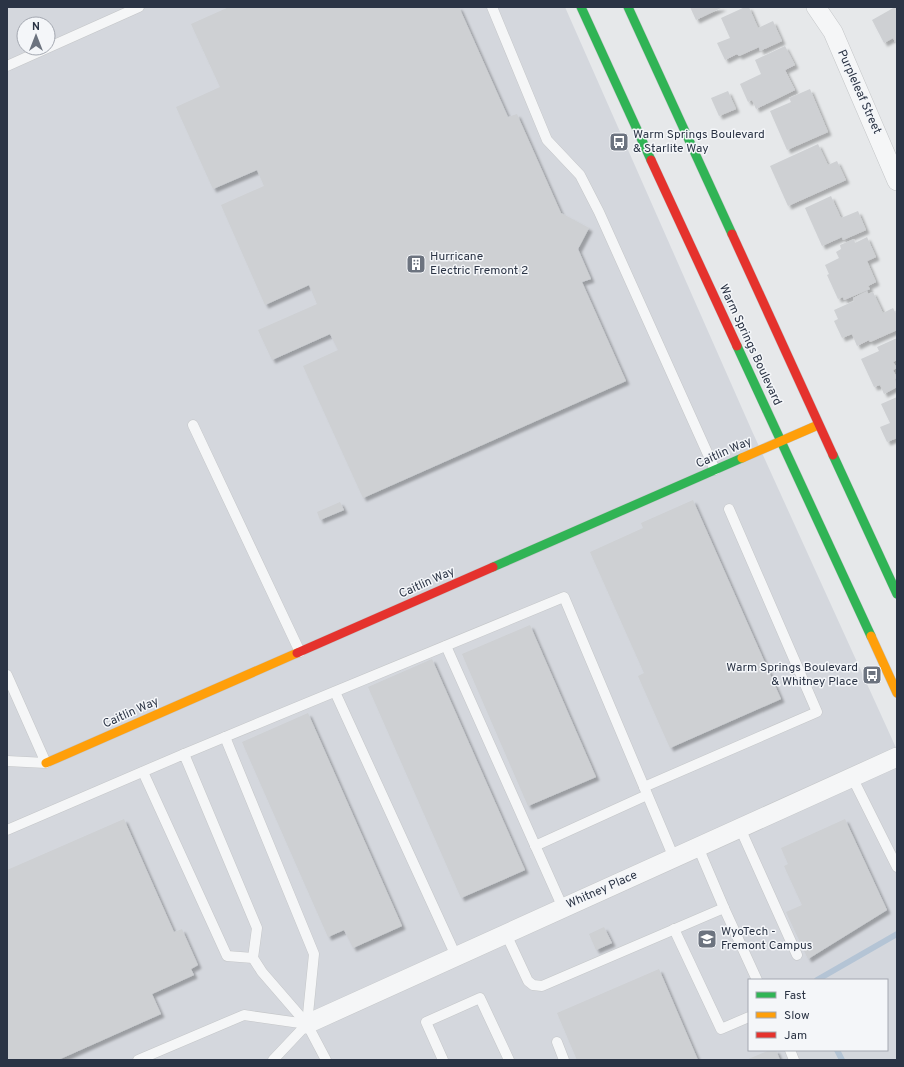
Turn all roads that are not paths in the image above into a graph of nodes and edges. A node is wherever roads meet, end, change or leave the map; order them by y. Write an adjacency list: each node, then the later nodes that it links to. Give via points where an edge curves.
1 (139, 7): 6 (lane)
2 (492, 7): 11 (lane, via 547,140 580,175 600,212)
3 (581, 7): 10 (main road, Warm Springs Boulevard)
4 (628, 7): 9 (main road)
5 (816, 7): 7 (street, Purpleleaf Street, via 833,32)
6 (7, 66)
7 (897, 181)
8 (194, 425): 15 (lane)
9 (818, 425): 10 (main road, Caitlin Way); 13 (main road)
10 (781, 441): 11 (main road, Caitlin Way); 18 (main road, Warm Springs Boulevard)
11 (715, 470): 15 (main road, Caitlin Way)
12 (729, 509): 26 (lane, via 817,712)
13 (897, 594)
14 (446, 646): 17 (lane); 26 (lane, via 564,597); 29 (lane)
15 (300, 652): 23 (main road, Caitlin Way)
16 (7, 674): 23 (lane)
17 (335, 692): 19 (lane); 38 (lane)
18 (897, 693)
19 (225, 737): 20 (lane); 42 (lane, via 314,954)
20 (184, 754): 24 (lane); 39 (lane, via 257,928)
21 (897, 757): 25 (street, Whitney Place)
22 (7, 761): 23 (lane)
23 (46, 763)
24 (143, 772): 28 (lane); 39 (lane, via 227,956)
25 (852, 777): 27 (street, Whitney Place); 32 (lane)
26 (645, 791): 29 (lane); 31 (lane)
27 (740, 828): 30 (street, Whitney Place); 37 (lane)
28 (7, 830)
29 (535, 846): 33 (lane)
30 (698, 847): 31 (street, Whitney Place); 34 (lane)
31 (674, 858): 33 (street, Whitney Place)
32 (897, 867)
33 (563, 908): 36 (street, Whitney Place)
34 (724, 908): 35 (lane); 40 (lane)
35 (674, 929): 36 (lane, via 542,986 533,985 528,981); 41 (lane, via 721,1029)
36 (506, 934): 38 (street, Whitney Place)
37 (797, 955)
38 (456, 956): 42 (street, Whitney Place)
39 (254, 958): 42 (lane, via 262,972)
40 (757, 979)
41 (748, 1017)
42 (306, 1024): 44 (lane, via 244,1015); 45 (lane); 46 (lane)
43 (557, 1042): 49 (lane)
44 (138, 1060)
45 (273, 1060)
46 (326, 1060)
47 (443, 1060): 48 (lane, via 426,1022 480,998)
48 (509, 1060)
49 (564, 1060)

